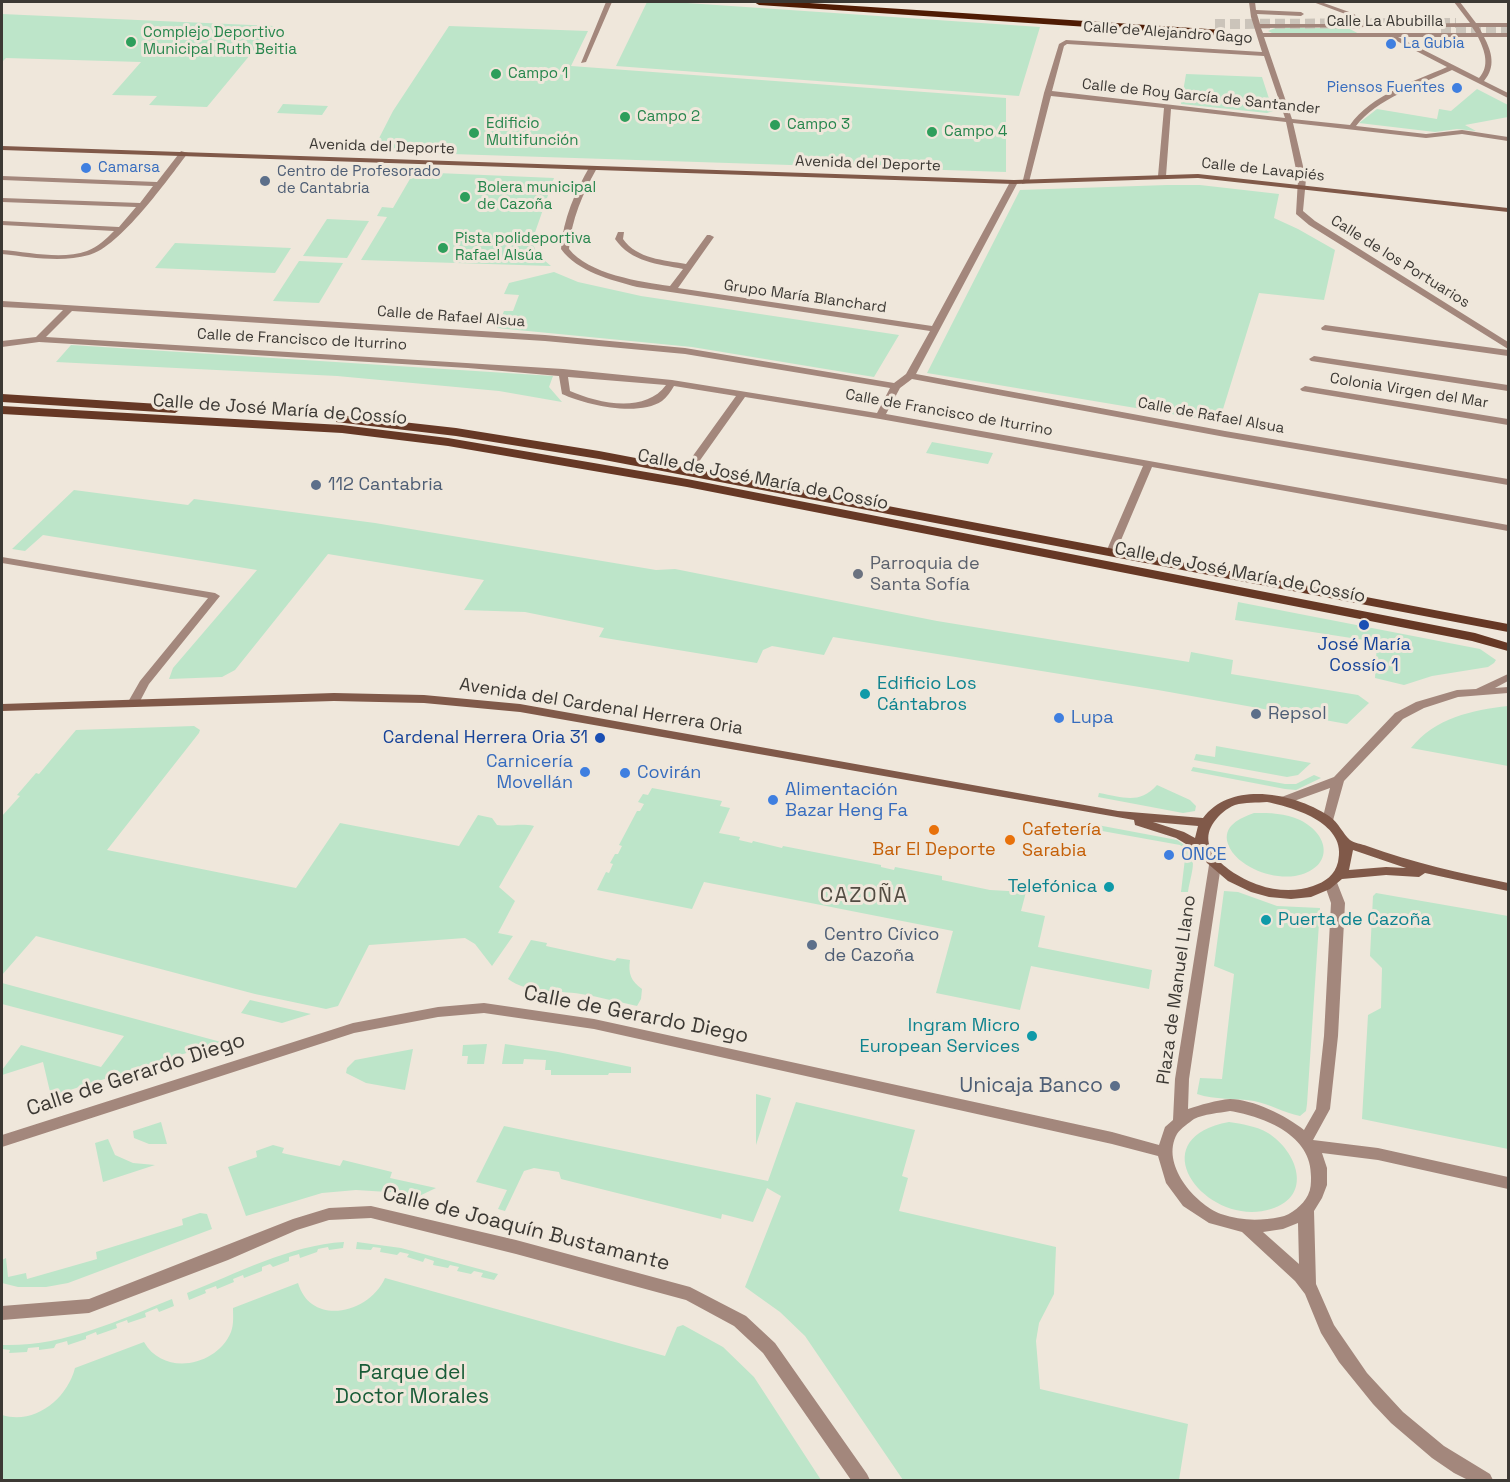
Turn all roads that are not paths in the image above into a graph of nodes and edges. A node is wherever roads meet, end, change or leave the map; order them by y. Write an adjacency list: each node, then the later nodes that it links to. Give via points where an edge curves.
1 (609, 2): 20 (street)
2 (759, 2): 14 (highway)
3 (880, 2): 9 (highway)
4 (1252, 2): 7 (street)
5 (1316, 2): 13 (street)
6 (1457, 2): 10 (street)
7 (1253, 12): 8 (street); 12 (street)
8 (1301, 15)
9 (1215, 24)
10 (1475, 25): 11 (street, Calle La Abubilla); 13 (street, Calle La Abubilla); 16 (street)
11 (1509, 25)
12 (1258, 26): 13 (street, Calle La Abubilla); 15 (street)
13 (1372, 26): 18 (street)
14 (1223, 33)
15 (1262, 35): 18 (street, Calle La Abubilla); 19 (street)
16 (1482, 35): 17 (street, Calle La Abubilla); 18 (street, Calle La Abubilla); 22 (street, via 1490,68)
17 (1509, 35)
18 (1391, 36): 21 (street)
19 (1268, 54): 23 (street, Calle de Alejandro Gago, via 1066,42 1061,45); 26 (street)
20 (583, 62)
21 (1453, 67): 22 (street); 27 (street, via 1387,99 1360,116)
22 (1480, 81): 24 (street)
23 (1047, 93): 25 (street, Calle de Roy García de Santander); 35 (street)
24 (1509, 96)
25 (1168, 107): 26 (street, Calle de Roy García de Santander); 32 (street)
26 (1289, 120): 27 (street, Calle de Roy García de Santander); 37 (street)
27 (1352, 127): 28 (street, Calle de Roy García de Santander, via 1426,136 1451,132)
28 (1509, 139)
29 (2, 148): 30 (main road, Avenida del Deporte)
30 (184, 153): 31 (main road, Avenida del Deporte); 36 (street)
31 (593, 168): 34 (main road, Avenida del Deporte); 47 (street, Grupo María Blanchard, via 568,226 565,249 571,257 602,274)
32 (1162, 176): 35 (main road, Calle de Lavapiés); 37 (main road, Calle de Lavapiés, via 1198,176)
33 (2, 178): 36 (street)
34 (1014, 182): 35 (main road, Calle de Lavapiés); 51 (street)
35 (1025, 182)
36 (157, 184): 39 (street)
37 (1301, 188): 40 (main road, Calle de Lavapiés); 54 (street, Calle de los Portuarios, via 1299,212 1312,223)
38 (2, 200): 39 (street)
39 (140, 205): 42 (street)
40 (1509, 210)
41 (2, 224): 42 (street)
42 (120, 229): 45 (street, via 90,253)
43 (621, 234): 46 (street, via 622,246 634,253)
44 (710, 237): 46 (street)
45 (2, 252)
46 (688, 267): 47 (street)
47 (672, 290): 51 (street, Grupo María Blanchard)
48 (2, 304): 49 (street, Calle de Rafael Alsua)
49 (69, 309): 52 (street); 60 (street, Calle de Rafael Alsua, via 557,339 685,351)
50 (1325, 328): 55 (street)
51 (934, 329): 58 (street)
52 (39, 339): 53 (street, Calle de Francisco de Iturrino); 57 (street, Calle de Francisco de Iturrino)
53 (2, 344)
54 (1509, 346)
55 (1509, 353)
56 (1314, 359): 61 (street, Colonia Virgen del Mar)
57 (563, 372): 59 (street, Calle de Francisco de Iturrino); 59 (street, via 565,392 614,404 638,406 658,399)
58 (910, 376): 60 (street); 70 (street, Calle de Rafael Alsua)
59 (672, 383): 63 (street, Calle de Francisco de Iturrino)
60 (896, 386): 66 (street)
61 (1509, 388)
62 (1305, 389): 67 (street, Colonia Virgen del Mar)
63 (743, 393): 66 (street, Calle de Francisco de Iturrino); 69 (street)
64 (2, 398): 69 (main road, Calle de José María de Cossío, via 413,426)
65 (2, 410): 75 (main road, Calle de José María de Cossío, via 342,429 459,444 677,481 1475,637)
66 (880, 416): 68 (street, Calle de Francisco de Iturrino)
67 (1509, 422)
68 (1149, 464): 71 (street, Calle de Francisco de Iturrino); 72 (street)
69 (687, 471): 72 (main road, Calle de José María de Cossío)
70 (1509, 482)
71 (1509, 528)
72 (1110, 552): 74 (main road, Calle de José María de Cossío)
73 (2, 560): 79 (street, via 215,596 144,683)
74 (1509, 628)
75 (1509, 647)
76 (1509, 677): 78 (street)
77 (1509, 690): 78 (street)
78 (1476, 692): 81 (street, via 1420,705 1400,716)
79 (134, 702): 80 (main road, Avenida del Cardenal Herrera Oria); 83 (main road, Avenida del Cardenal Herrera Oria, via 346,697 520,708)
80 (2, 708)
81 (1338, 780): 82 (street); 84 (street)
82 (1283, 801): 84 (main road); 85 (main road, via 1234,801 1217,809)
83 (1118, 815): 85 (main road); 87 (main road, via 1180,835)
84 (1328, 821): 86 (main road)
85 (1204, 822): 87 (main road)
86 (1344, 842): 89 (main road); 90 (main road, via 1347,859)
87 (1204, 849): 88 (main road)
88 (1215, 866): 90 (main road, via 1234,880 1276,893 1311,892); 92 (street, Plaza de Manuel Llano, via 1182,1079)
89 (1441, 874): 90 (main road, via 1386,871); 91 (main road)
90 (1336, 879): 94 (street, via 1331,1036 1323,1109)
91 (1509, 887)
92 (1180, 1120): 94 (street, via 1213,1106 1247,1107 1281,1120); 95 (street, Plaza de Manuel Llano, via 1169,1134)
93 (2, 1141): 95 (street, Calle de Gerardo Diego, via 353,1028 484,1008 594,1024)
94 (1306, 1143): 96 (street, via 1360,1150); 97 (street, via 1316,1158 1319,1183 1313,1202)
95 (1164, 1152): 98 (street, via 1170,1178 1188,1201 1216,1219)
96 (1509, 1183)
97 (1306, 1209): 98 (street, via 1276,1225); 99 (street)
98 (1247, 1227): 99 (street)
99 (1308, 1285): 102 (street, via 1327,1329 1387,1409 1459,1468)
100 (2, 1313): 101 (street, Calle de Joaquín Bustamante, via 89,1306 293,1224 329,1214 371,1212 690,1294 740,1321 769,1348)
101 (861, 1480)
102 (1484, 1480)

